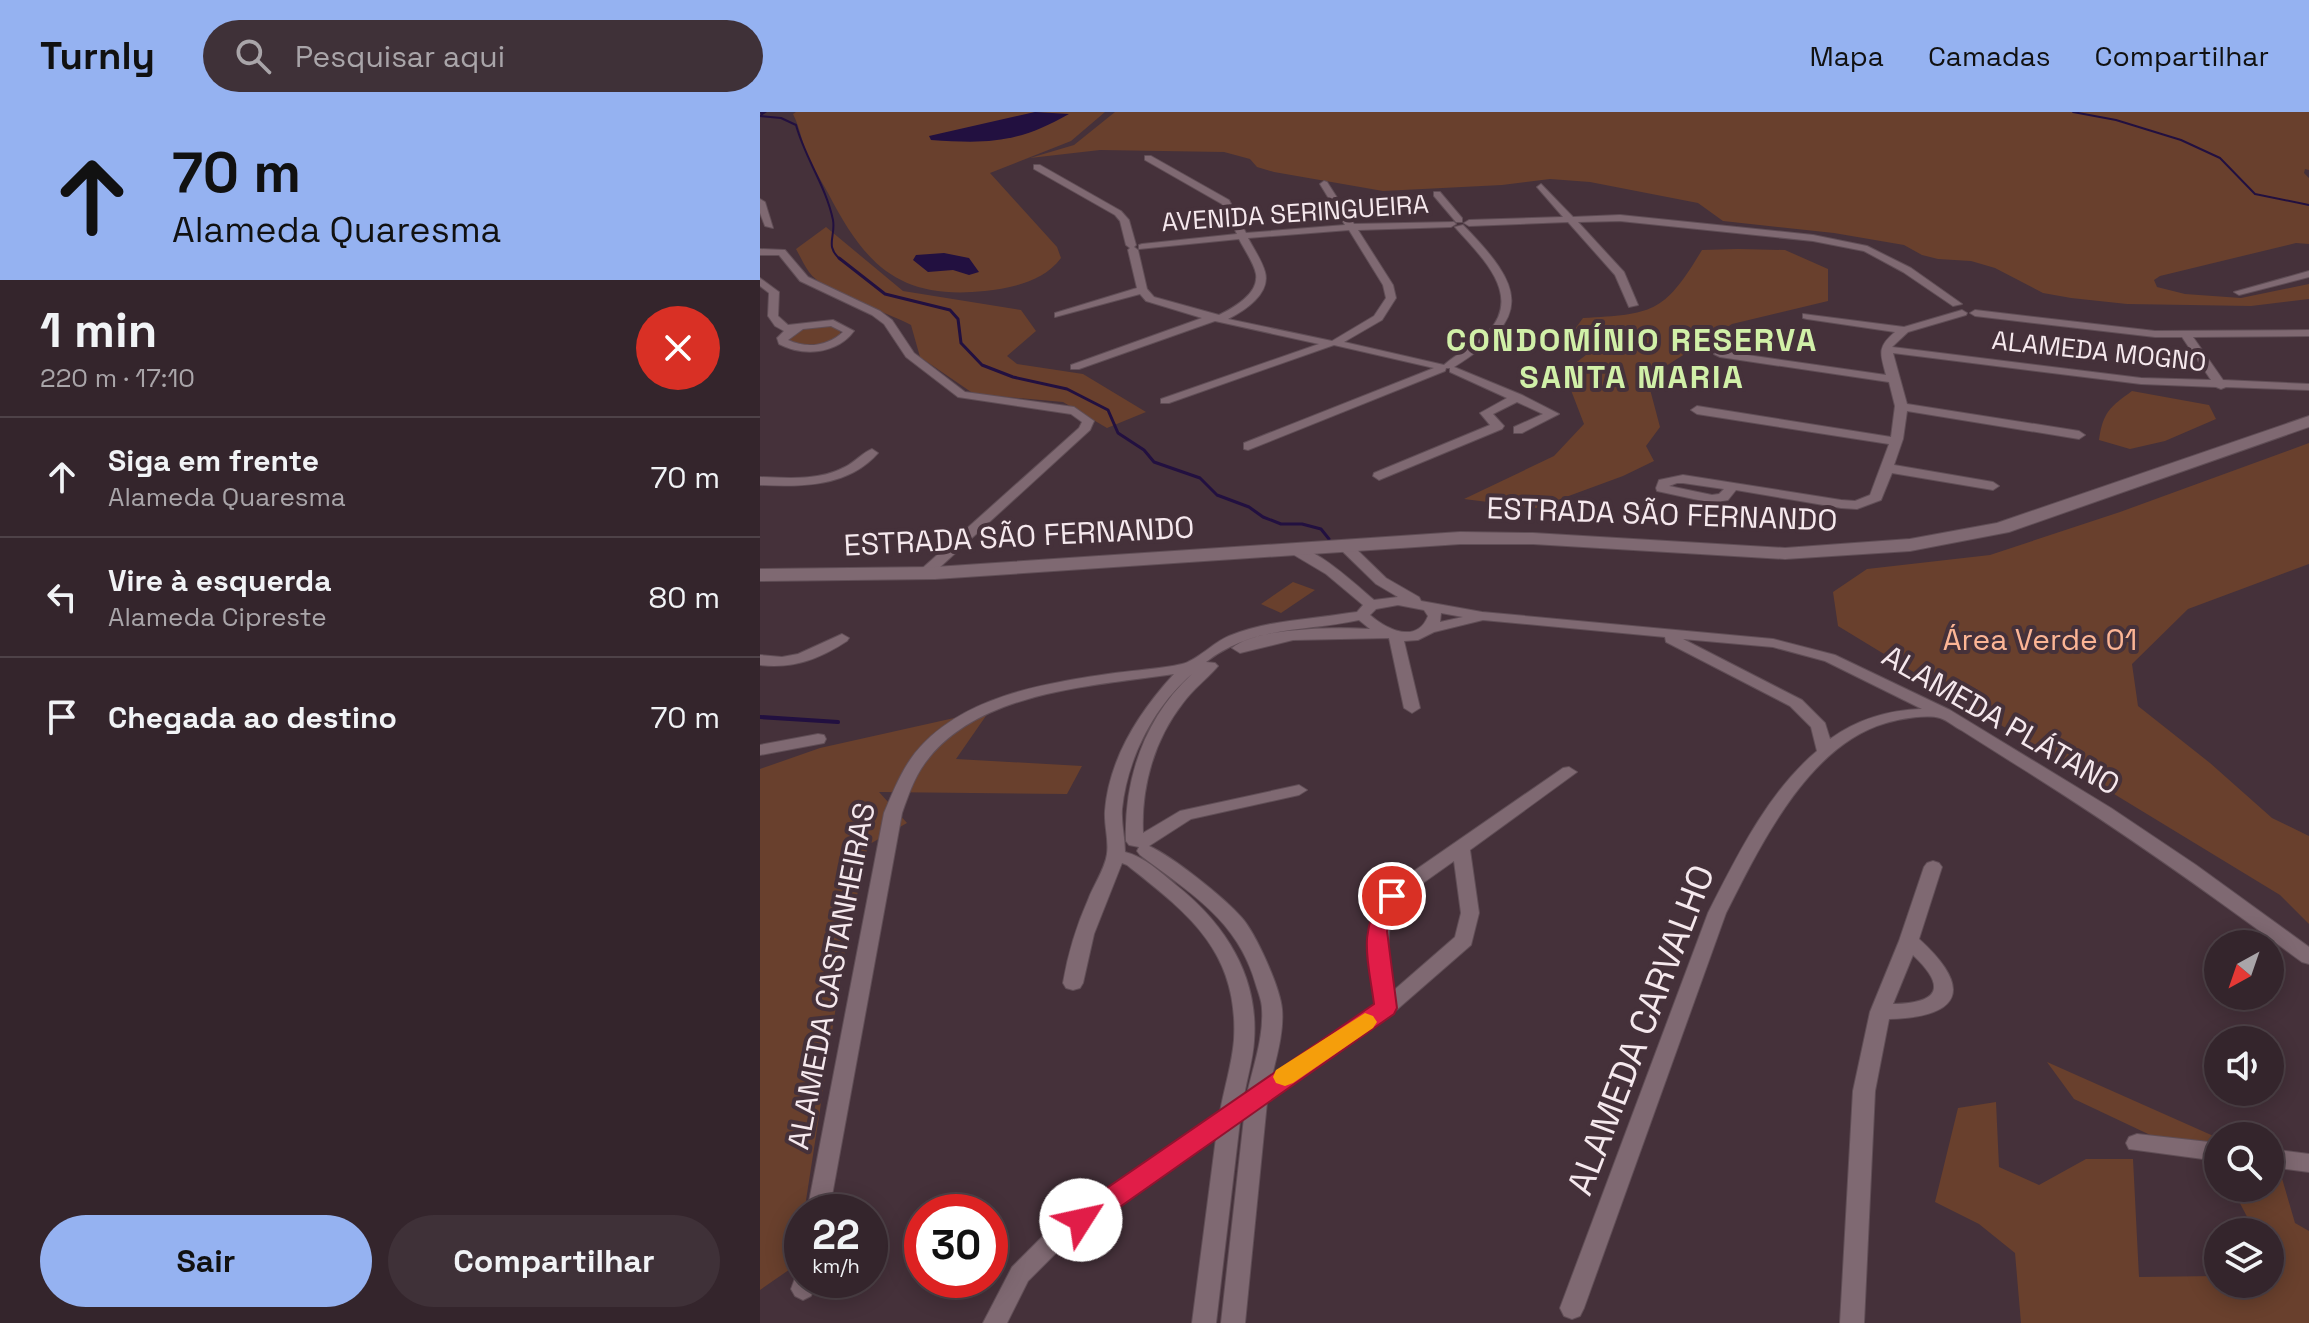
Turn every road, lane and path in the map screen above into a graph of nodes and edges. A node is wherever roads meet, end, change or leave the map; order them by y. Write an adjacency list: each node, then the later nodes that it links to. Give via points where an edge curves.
1 (1148, 158): 11 (street, via 1226,202)
2 (1037, 167): 12 (street, via 1118,213)
3 (1324, 184): 10 (street)
4 (1541, 187): 7 (street)
5 (1437, 194): 8 (street)
6 (760, 202): 9 (street)
7 (1571, 220): 8 (street, AVENIDA SERINGUEIRA); 18 (street, via 1620,274); 19 (street, AVENIDA SERINGUEIRA, via 1643,220 1813,238 1888,259)
8 (1460, 224): 10 (street, AVENIDA SERINGUEIRA); 33 (street, via 1501,274 1508,305 1491,334)
9 (770, 226)
10 (1350, 227): 11 (street, AVENIDA SERINGUEIRA); 29 (street, via 1391,298 1378,318)
11 (1241, 236): 12 (street, AVENIDA SERINGUEIRA); 22 (street, via 1261,283 1243,305)
12 (1135, 247): 16 (street)
13 (760, 252): 57 (street, via 782,252 804,279 876,313 910,355 962,395 1082,415 1088,421)
14 (2309, 274): 17 (street)
15 (760, 281): 25 (street, via 774,292 772,318)
16 (1142, 290): 20 (street); 22 (street, via 1163,305)
17 (2239, 292)
18 (1633, 305)
19 (1968, 310): 23 (street); 26 (street); 28 (street)
20 (1059, 315)
21 (1807, 316): 26 (street)
22 (1218, 319): 29 (street); 32 (street)
23 (2157, 329): 24 (street); 28 (street)
24 (2206, 329): 27 (street); 28 (street)
25 (792, 330): 25 (street, via 783,342 803,348 836,343 849,331 833,323)
26 (1904, 330): 30 (street)
27 (2309, 330): 28 (street)
28 (2186, 335): 35 (street)
29 (1333, 343): 33 (street); 38 (street)
30 (1886, 349): 34 (street); 35 (street, ALAMEDA MOGNO, via 2090,377)
31 (1720, 354): 34 (street)
32 (1075, 367)
33 (1445, 367): 37 (street); 46 (street)
34 (1893, 379): 39 (street)
35 (2221, 386): 36 (street, ALAMEDA MOGNO)
36 (2309, 387)
37 (1518, 397): 42 (street, via 1553,414); 49 (street, via 1486,413 1498,426)
38 (1165, 401)
39 (1901, 407): 44 (street); 45 (street)
40 (1697, 410): 45 (street)
41 (2309, 421): 53 (main road, ESTRADA SÃO FERNANDO, via 2002,528 1898,546 1809,554 1482,537)
42 (1518, 430)
43 (2309, 433): 53 (main road, ESTRADA SÃO FERNANDO, via 2059,523 1944,552 1805,563)
44 (2079, 435)
45 (1894, 441): 48 (street)
46 (1248, 446)
47 (872, 453): 50 (street, via 853,470 826,480)
48 (1887, 468): 51 (street, via 1876,497 1857,505); 52 (street)
49 (1379, 476)
50 (760, 481)
51 (1733, 486)
52 (1993, 486)
53 (1376, 542): 54 (main road, ESTRADA SÃO FERNANDO)
54 (1344, 545): 55 (main road, ESTRADA SÃO FERNANDO); 58 (street)
55 (1294, 549): 57 (main road, ESTRADA SÃO FERNANDO); 59 (street, via 1331,571)
56 (760, 575): 57 (main road, ESTRADA SÃO FERNANDO)
57 (922, 576)
58 (1381, 581): 59 (street); 60 (street)
59 (1371, 607): 60 (street, ALAMEDA PLÁTANO, via 1398,601); 63 (street); 67 (street, ALAMEDA PLÁTANO, via 1257,631 1222,645)
60 (1428, 607): 61 (street, ALAMEDA PLÁTANO); 62 (street, via 1435,616)
61 (1482, 616): 62 (street, ALAMEDA PLÁTANO); 65 (street, ALAMEDA PLÁTANO, via 1656,632)
62 (1429, 629): 63 (street, ALAMEDA PLÁTANO)
63 (1392, 636): 67 (street, ALAMEDA PLÁTANO, via 1322,633 1256,642); 69 (street)
64 (842, 638): 66 (street, via 797,660)
65 (1702, 644): 68 (street, ALAMEDA PLÁTANO, via 1773,643 1811,651); 72 (street, via 1796,703)
66 (760, 660)
67 (1196, 669): 80 (street, via 1166,712 1144,760 1134,801); 95 (street, ALAMEDA CASTANHEIRAS, via 1059,688 989,706 928,749 905,780 893,813)
68 (1903, 692): 70 (street, ALAMEDA PLÁTANO); 71 (street)
69 (1412, 708)
70 (1944, 713): 71 (street, ALAMEDA CARVALHO); 83 (street, ALAMEDA PLÁTANO, via 2166,852)
71 (1901, 714): 73 (street, ALAMEDA CARVALHO)
72 (1819, 726): 73 (street); 76 (street)
73 (1847, 735): 76 (street, ALAMEDA CARVALHO)
74 (818, 739): 75 (street)
75 (760, 750)
76 (1825, 750): 96 (street, ALAMEDA CARVALHO, via 1746,856 1717,913)
77 (1569, 772): 79 (street)
78 (1299, 790): 80 (street, via 1186,815)
79 (1461, 848): 85 (street, via 1470,913 1464,940); 85 (street, via 1392,896 1381,913 1376,931)
80 (1132, 850): 84 (street, via 1087,921); 87 (street, via 1211,899 1237,924 1262,972 1272,1008); 88 (street, via 1212,930 1231,960 1244,1001 1244,1042)
81 (1933, 867): 82 (street)
82 (1909, 941): 86 (street); 86 (street, via 1943,976 1940,999 1927,1009)
83 (2309, 957)
84 (1073, 983)
85 (1386, 1008): 87 (street)
86 (1880, 1012): 100 (street, via 1864,1091)
87 (1257, 1096): 88 (street); 92 (street)
88 (1230, 1114): 94 (street); 97 (street, via 1057,1237 1020,1274)
89 (2137, 1143): 90 (street)
90 (2204, 1150)
91 (2284, 1160): 93 (street)
92 (1250, 1162): 94 (street); 99 (street)
93 (2309, 1163)
94 (1223, 1164): 98 (street)
95 (821, 1194)
96 (1572, 1308)
97 (995, 1323)
98 (1204, 1323)
99 (1233, 1323)
100 (1852, 1323)

